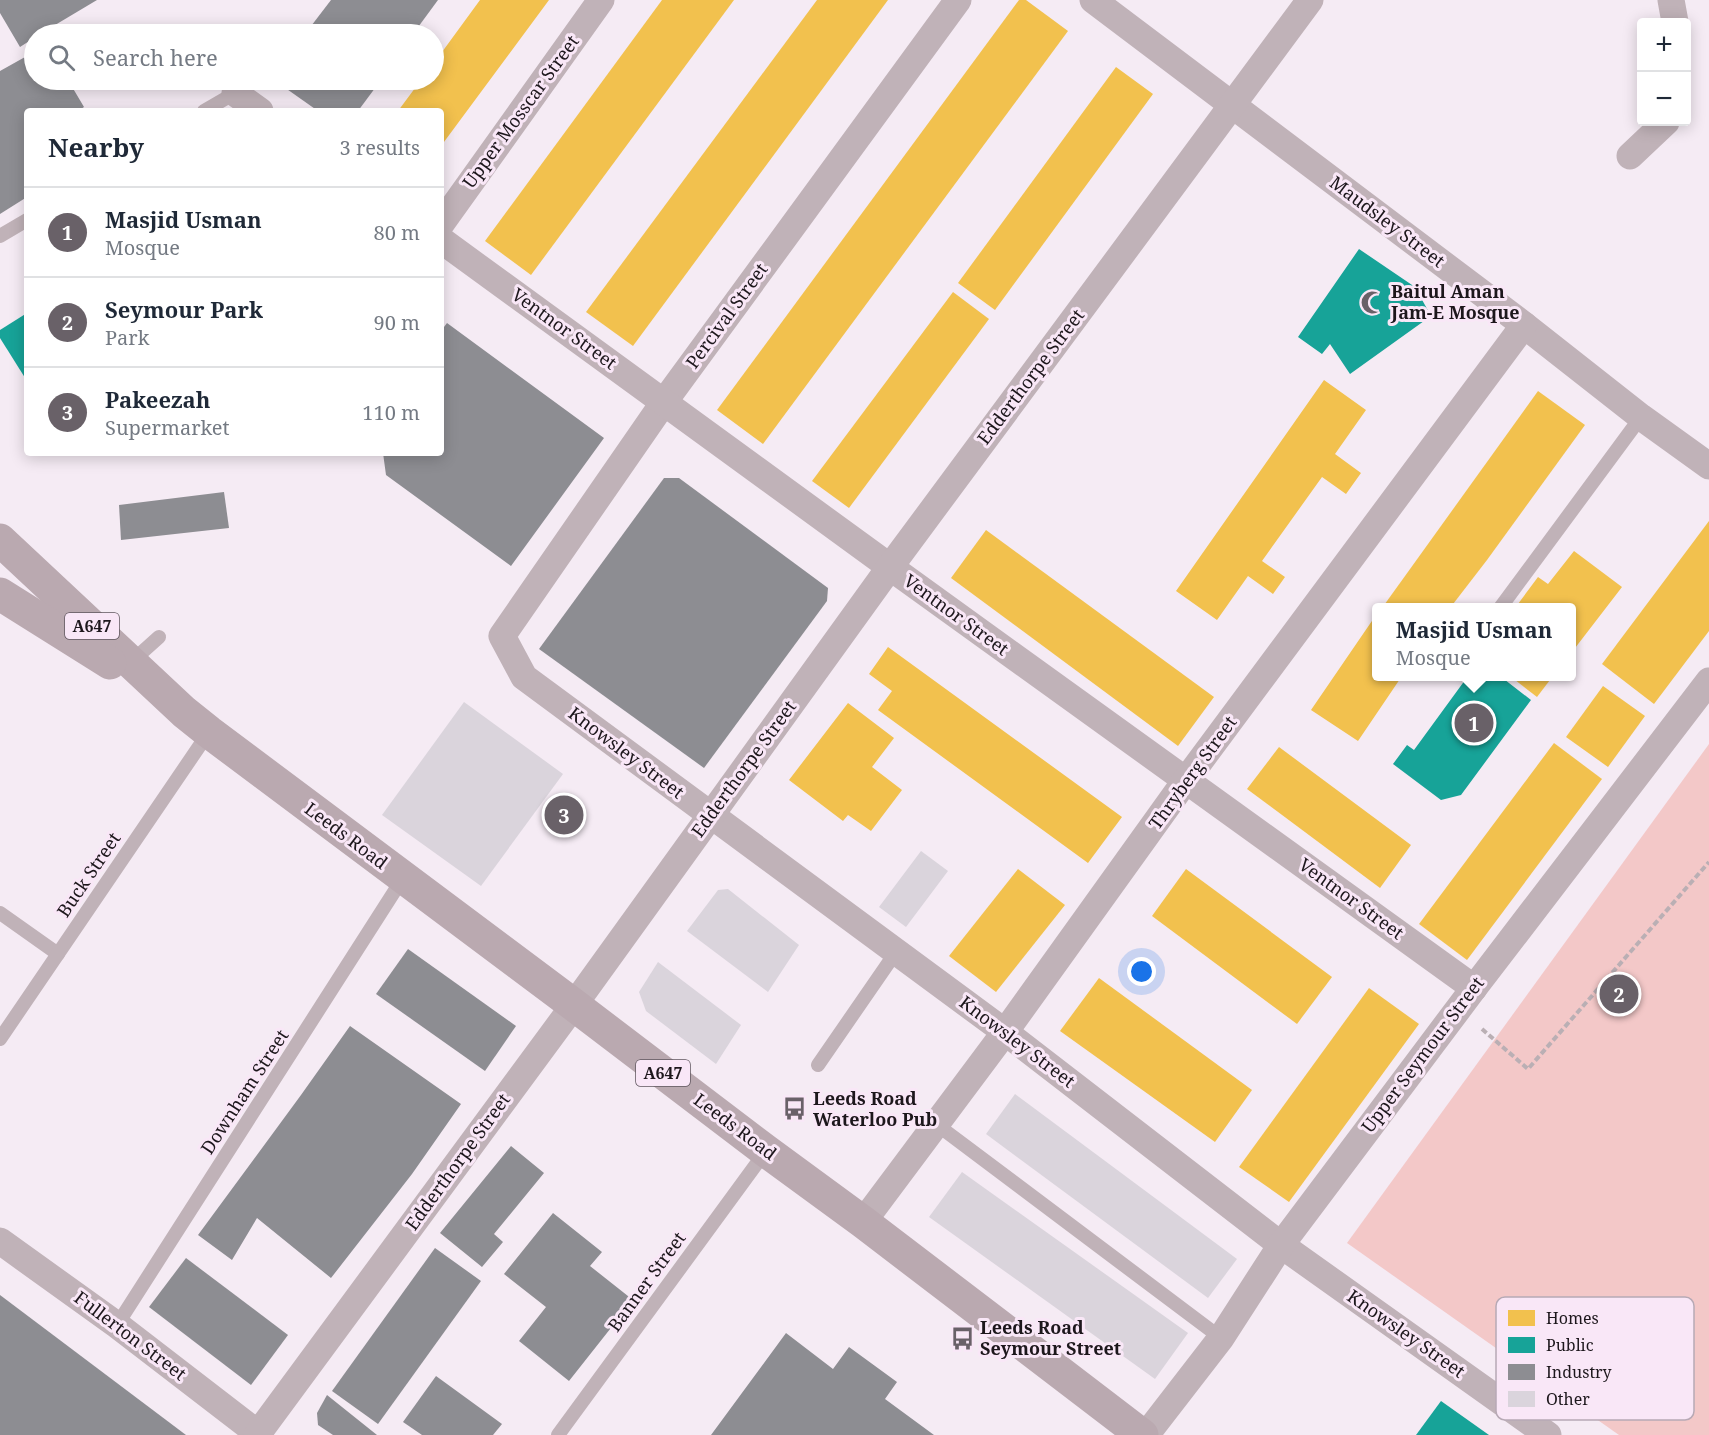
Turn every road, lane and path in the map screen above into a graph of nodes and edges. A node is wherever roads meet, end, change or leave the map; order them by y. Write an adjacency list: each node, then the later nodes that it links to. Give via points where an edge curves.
1 (601, 0): 13 (street, Upper Mosscar Street)
2 (958, 0): 18 (street, Percival Street)
3 (1093, 0): 8 (street, Maudsley Street)
4 (1310, 0): 8 (street, Edderthorpe Street)
5 (1671, 0): 6 (street)
6 (1674, 18)
7 (235, 93): 9 (lane); 10 (street)
8 (1233, 105): 17 (street, Maudsley Street); 22 (street, Edderthorpe Street)
9 (209, 108)
10 (256, 108)
11 (1662, 126): 12 (street)
12 (1630, 156)
13 (444, 220)
14 (24, 222): 15 (lane)
15 (0, 236)
16 (444, 242): 18 (street, Ventnor Street)
17 (1524, 325): 19 (street, Maudsley Street); 30 (street, Thryberg Street)
18 (664, 402): 22 (street, Ventnor Street); 25 (street, Percival Street)
19 (1641, 417): 20 (street, Maudsley Street); 24 (lane)
20 (1709, 466)
21 (0, 540): 27 (main road, Leeds Road / A647)
22 (890, 567): 30 (street, Ventnor Street); 31 (street, Edderthorpe Street)
23 (0, 594): 27 (main road, Leeds Road / A647)
24 (1504, 603)
25 (501, 636): 31 (street, Knowsley Street, via 524,677)
26 (159, 637): 27 (lane)
27 (127, 667): 29 (main road, Leeds Road / A647)
28 (1709, 681): 37 (street, Upper Seymour Street)
29 (208, 732): 33 (main road, Leeds Road / A647); 36 (lane, Buck Street)
30 (1186, 780): 37 (street, Ventnor Street); 39 (street, Thryberg Street)
31 (711, 816): 35 (street, Knowsley Street); 38 (street, Edderthorpe Street)
32 (1709, 862): 37 (path, via 1528,1069)
33 (403, 878): 38 (main road, Leeds Road / A647); 47 (lane, Downham Street)
34 (0, 913): 36 (lane)
35 (896, 952): 39 (street, Knowsley Street); 41 (lane)
36 (58, 954): 40 (lane, Buck Street)
37 (1466, 999): 46 (street, Upper Seymour Street)
38 (574, 1005): 43 (main road, Leeds Road / A647); 51 (street, Edderthorpe Street)
39 (1005, 1032): 42 (street, Thryberg Street); 46 (street, Knowsley Street)
40 (0, 1039)
41 (818, 1065)
42 (936, 1124): 44 (street, Thryberg Street); 48 (lane)
43 (766, 1151): 44 (main road, Leeds Road / A647); 52 (lane, Banner Street)
44 (863, 1222): 53 (main road, Leeds Road / A647)
45 (0, 1241): 47 (street, Fullerton Street)
46 (1281, 1245): 48 (street, Upper Seymour Street); 49 (street, Knowsley Street)
47 (117, 1325): 51 (street, Fullerton Street)
48 (1221, 1338): 53 (street, Upper Seymour Street)
49 (1496, 1398)
50 (1527, 1420): 54 (street, Knowsley Street)
51 (259, 1435)
52 (558, 1435)
53 (1144, 1435)
54 (1548, 1435)

